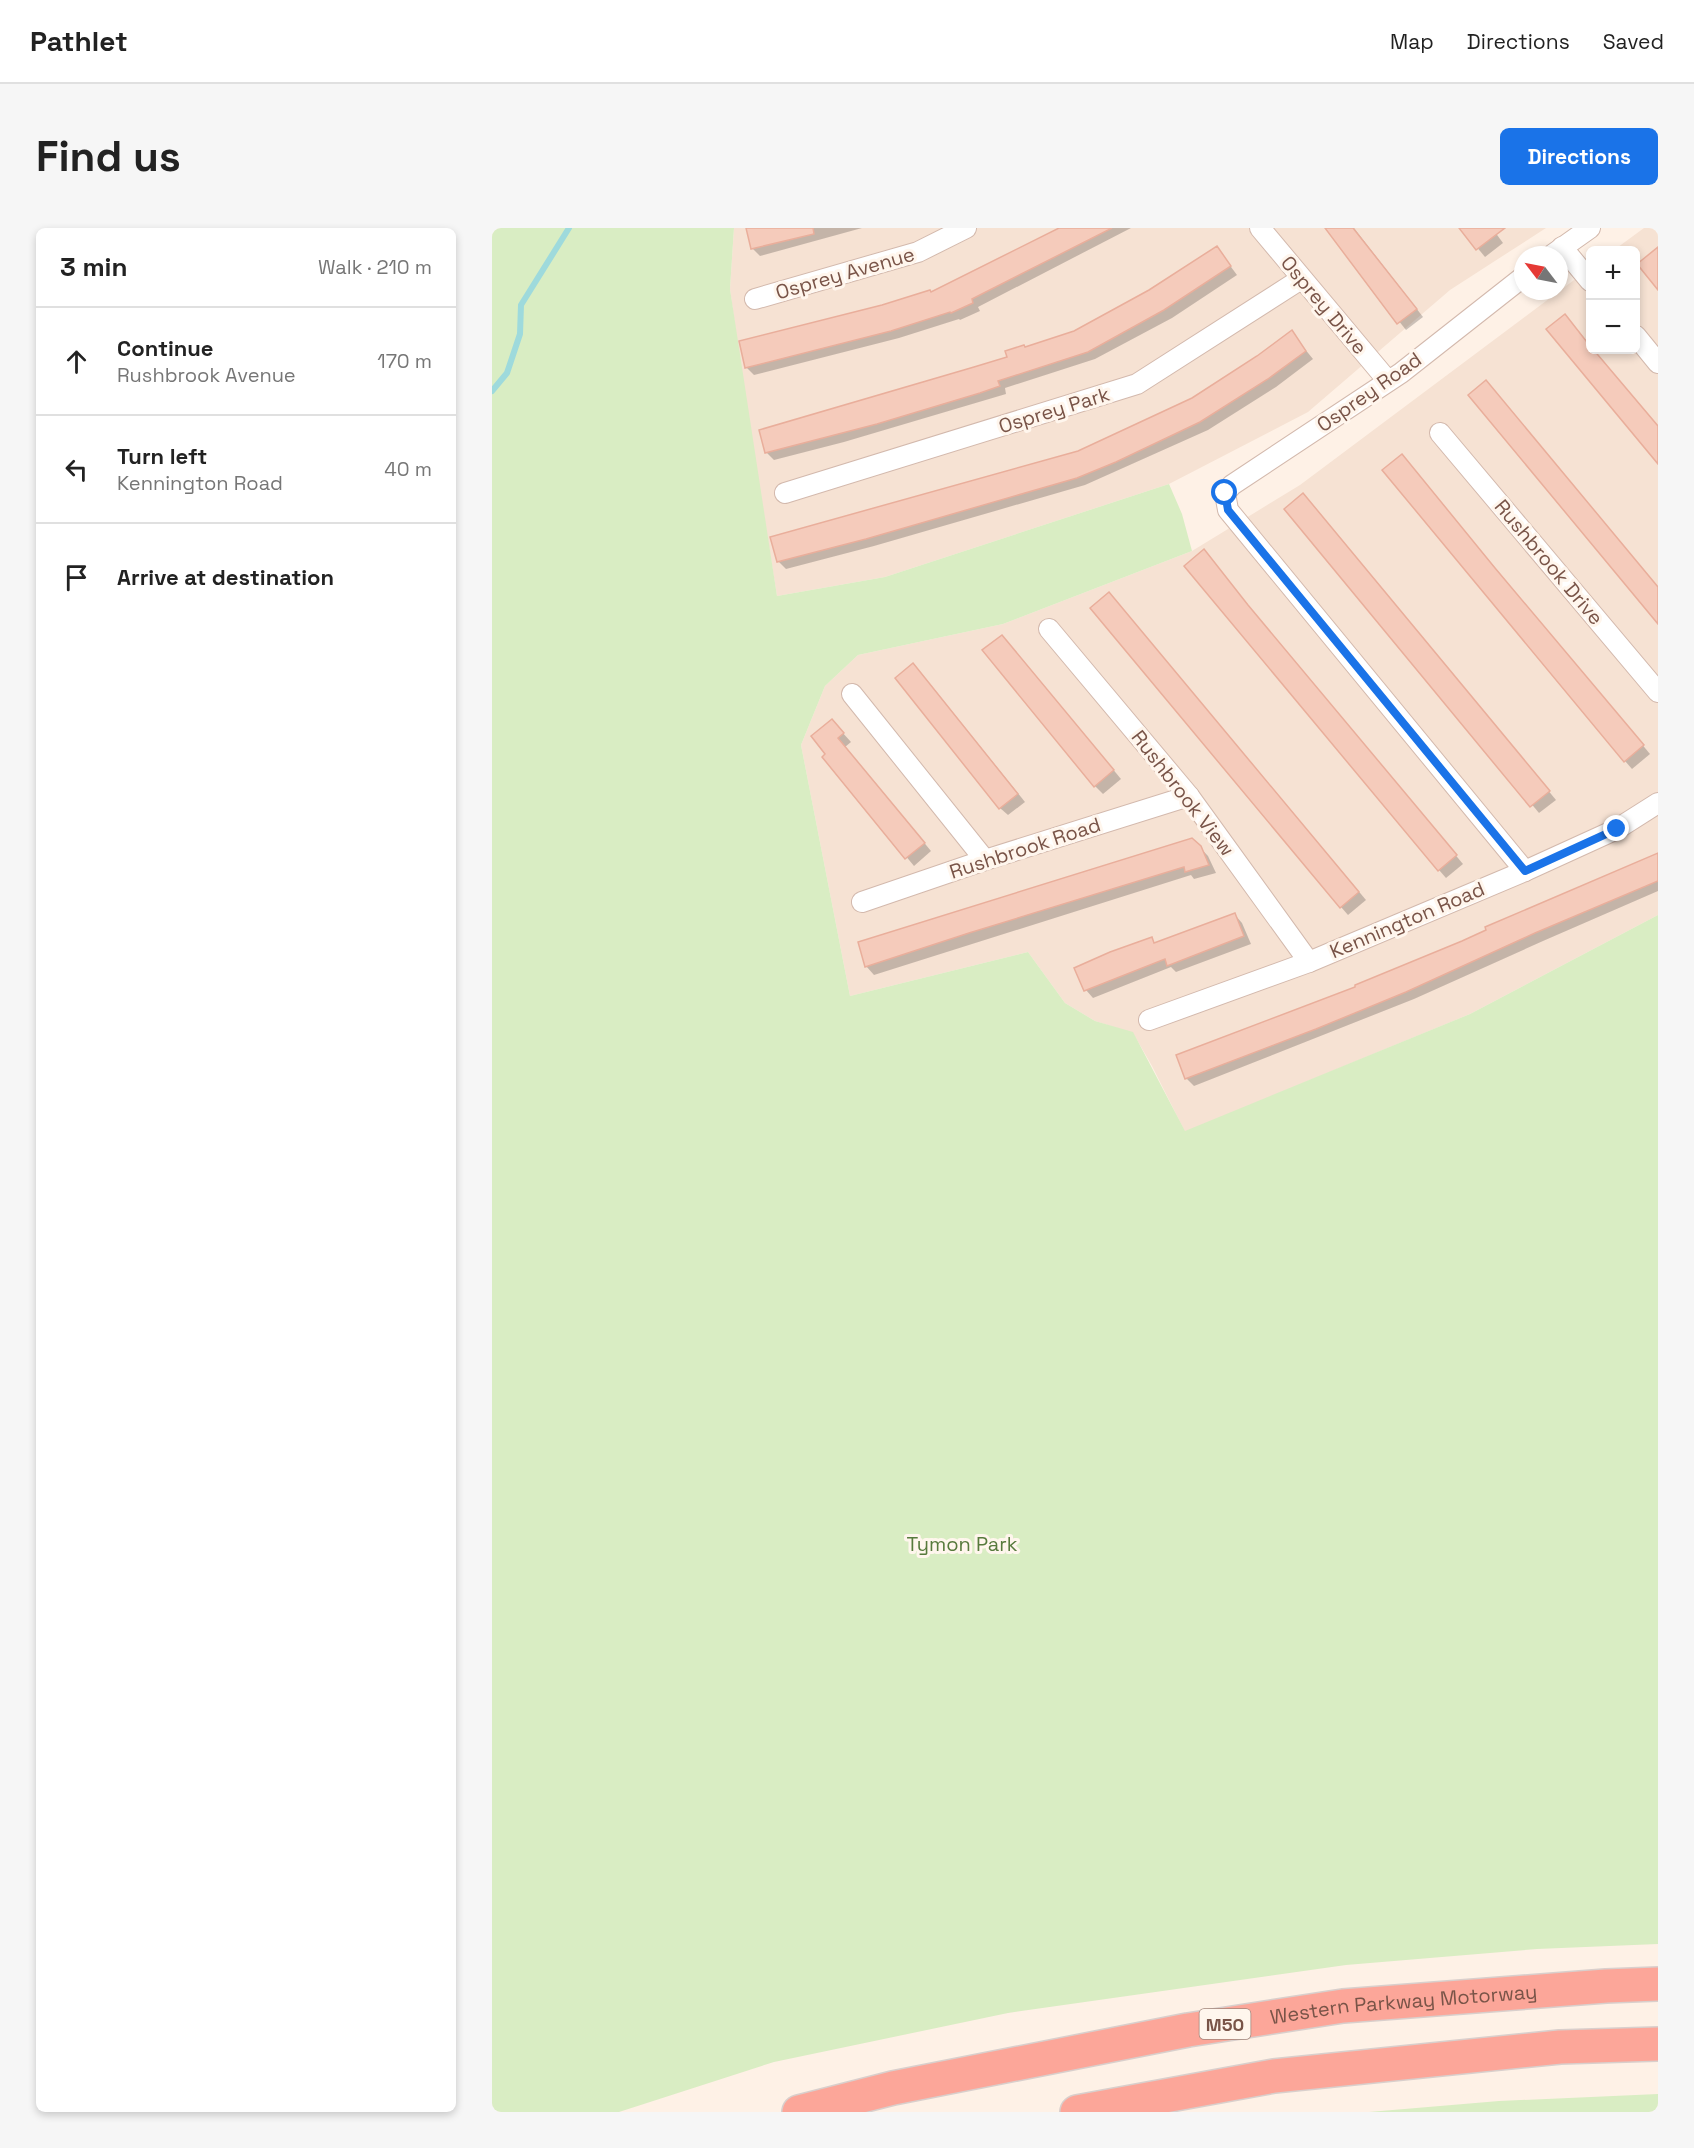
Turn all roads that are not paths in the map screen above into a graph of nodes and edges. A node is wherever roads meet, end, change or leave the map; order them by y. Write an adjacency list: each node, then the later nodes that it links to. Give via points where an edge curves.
1 (966, 228): 9 (street, Osprey Avenue, via 918,252)
2 (1260, 228): 7 (street, Osprey Drive)
3 (1590, 228): 4 (street)
4 (1564, 246)
5 (1568, 261): 6 (street)
6 (1586, 277)
7 (1301, 279): 12 (street, Osprey Drive); 14 (street, Osprey Park, via 1137,384)
8 (1514, 284): 12 (street, Osprey Road)
9 (755, 299)
10 (1640, 342): 11 (street)
11 (1658, 363)
12 (1388, 381): 21 (street, Osprey Road, via 1232,485 1225,493 1228,510)
13 (1440, 433): 16 (street, Rushbrook Drive)
14 (785, 493)
15 (1049, 629): 18 (street, Rushbrook View)
16 (1658, 692)
17 (852, 694): 20 (street)
18 (1189, 796): 20 (street, Rushbrook Road); 23 (street, Rushbrook View)
19 (1658, 803): 21 (street, Kennington Road, via 1617,829)
20 (985, 860): 22 (street, Rushbrook Road)
21 (1525, 871): 23 (street, Kennington Road)
22 (862, 902)
23 (1309, 962): 24 (street, Kennington Road)
24 (1149, 1020)
25 (1658, 1984): 27 (highway, Western Parkway Motorway / M50, via 1343,2006 1188,2030 893,2088)
26 (1658, 2044): 28 (highway, via 1560,2047 1274,2076)
27 (799, 2112)
28 (1077, 2112)

